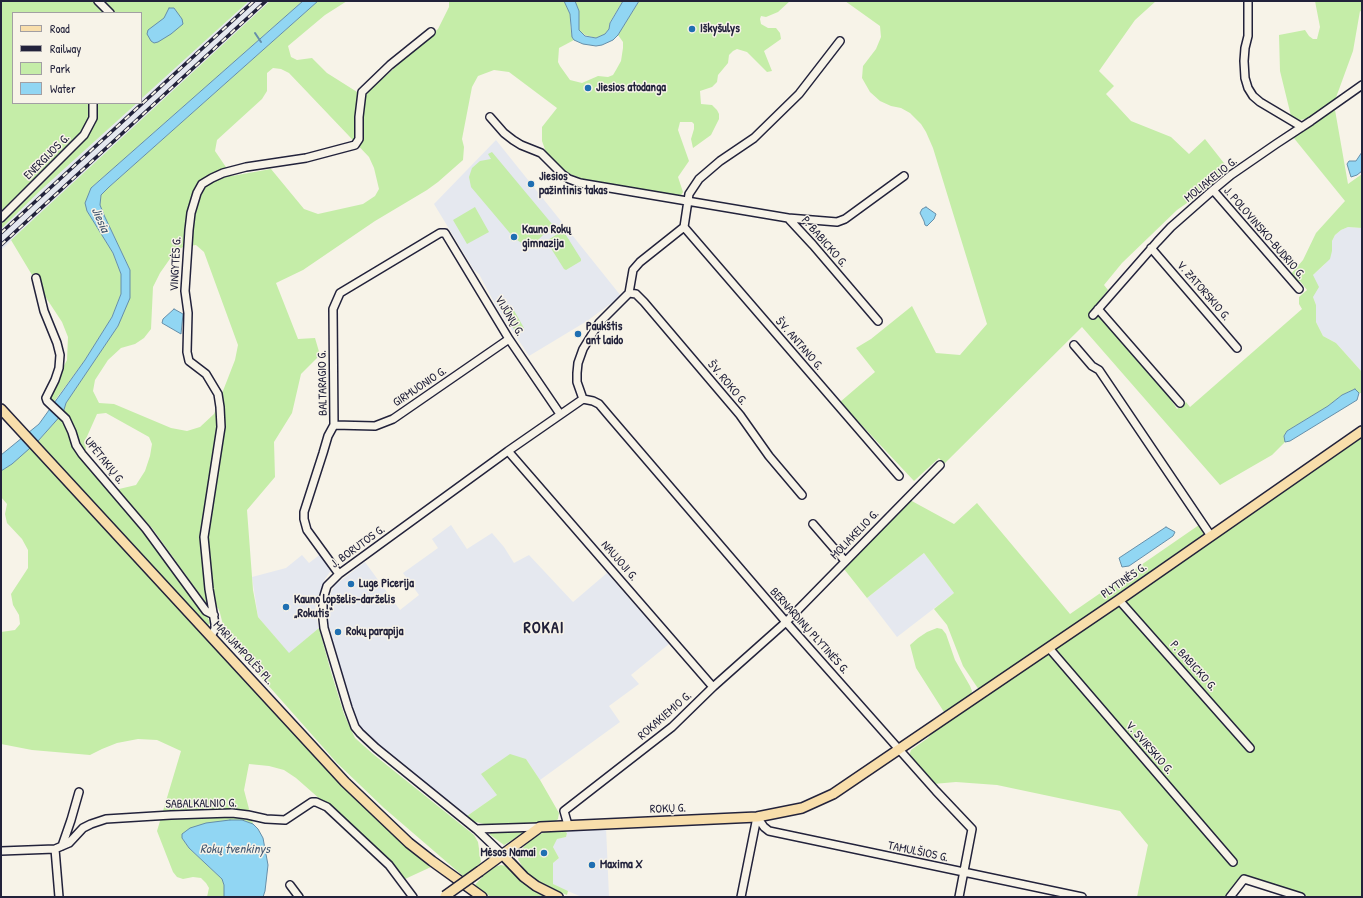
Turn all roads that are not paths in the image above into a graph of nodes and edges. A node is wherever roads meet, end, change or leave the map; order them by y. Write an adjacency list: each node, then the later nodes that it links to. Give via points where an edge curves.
1 (98, 1): 3 (street)
2 (1248, 1): 9 (street, via 1248,36 1244,61 1248,88 1260,102)
3 (109, 12)
4 (431, 32): 40 (street, VINGYTĖS G., via 390,65 362,92 359,140 355,145 306,158 223,173 202,184 197,193 189,230 185,291 188,313 186,352 189,361 206,374 214,386 220,407 222,428 204,537)
5 (840, 41): 12 (street, via 799,94 754,138 699,179 689,194)
6 (1362, 85): 9 (street, MOLIAKELIO G.)
7 (93, 104): 13 (street, ENERGIJOS G., via 93,118 84,135)
8 (490, 117): 12 (street, P. BABICKO G., via 504,133 521,145 541,153 569,179)
9 (1302, 127): 11 (street, MOLIAKELIO G.)
10 (904, 176): 14 (street, via 845,219 837,222)
11 (1213, 190): 17 (street, MOLIAKELIO G.); 19 (street, J. POLOVINSKO-BUDRIO G.)
12 (688, 202): 14 (street, P. BABICKO G.); 15 (street)
13 (1, 218)
14 (788, 218): 21 (street, P. BABICKO G.)
15 (684, 227): 20 (street, via 633,270); 33 (street, ŠV. ANTANO G.)
16 (440, 233): 22 (street, VIJŪNŲ G., via 448,235); 29 (street, BALTARAGIO G., via 340,293 333,309)
17 (1151, 248): 24 (street, V. ZATORSKIO G.); 26 (street, MOLIAKELIO G., via 1096,312)
18 (36, 278): 40 (street, UPĖTAKIŲ G., via 44,311 60,355 59,368 46,398 68,423 82,454 146,529 206,610)
19 (1299, 289)
20 (629, 293): 25 (street, via 599,323 583,348 577,373 577,382); 34 (street, ŠV. ROKO G., via 636,294 644,302 740,416)
21 (878, 321)
22 (509, 339): 28 (street, VIJŪNŲ G.); 29 (street, GIRMUONIO G., via 393,419 375,426)
23 (1074, 345): 36 (street, via 1092,366 1099,370)
24 (1237, 348)
25 (583, 399): 28 (street, J. BORUTOS G.); 41 (street, BERNARDINŲ PLYTINĖS G., via 599,404)
26 (1180, 403)
27 (3, 411): 42 (main road, MARIJAMPOLĖS PL.)
28 (560, 414): 31 (street, J. BORUTOS G.)
29 (334, 425): 38 (street, BALTARAGIO G., via 328,436 304,519 307,530)
30 (1362, 431): 36 (main road, PLYTINĖS G.)
31 (508, 451): 38 (street, J. BORUTOS G.); 44 (street, NAUJOJI G.)
32 (940, 464): 37 (street, MOLIAKELIO G.)
33 (899, 476)
34 (802, 495)
35 (813, 524): 37 (street)
36 (1211, 536): 39 (main road, PLYTINĖS G.)
37 (845, 560): 41 (street, MOLIAKELIO G.)
38 (339, 574): 51 (street, J. BORUTOS G., via 331,580 325,592 323,619 348,708 356,727 376,748)
39 (1119, 600): 43 (main road, PLYTINĖS G.); 45 (street, P. BABICKO G.)
40 (214, 615): 42 (street, VINGYTĖS G., via 215,629)
41 (786, 622): 44 (street, ROKAKIEMIO G.); 46 (street, BERNARDINŲ PLYTINĖS G.)
42 (211, 636): 62 (main road, MARIJAMPOLĖS PL., via 345,782 432,861)
43 (1049, 648): 46 (main road, PLYTINĖS G.); 55 (street, V. SVIRSKIO G.)
44 (713, 686): 49 (street, ROKAKIEMIO G., via 672,727 564,811)
45 (1250, 748)
46 (900, 749): 48 (main road, ROKŲ G., via 816,802); 56 (street, BERNARDINŲ PLYTINĖS G., via 972,829)
47 (79, 792): 52 (street, via 72,820)
48 (757, 817): 49 (main road, ROKŲ G.); 56 (street, TAMULŠIOS G., via 769,831); 64 (street)
49 (568, 825): 50 (main road, ROKŲ G.)
50 (540, 827): 51 (street); 54 (main road)
51 (476, 829): 54 (street, J. BORUTOS G.)
52 (58, 847): 53 (street); 59 (street); 61 (street, SABALKALNIO G., via 69,843 84,828 106,819 232,813 285,820 312,802 316,802 327,807 389,864)
53 (1, 851)
54 (502, 854): 58 (main road, bridge); 63 (main road, via 524,877)
55 (1233, 862)
56 (964, 872): 65 (street, BERNARDINŲ PLYTINĖS G.); 66 (street, TAMULŠIOS G.)
57 (290, 885): 60 (street)
58 (444, 896)
59 (59, 897)
60 (299, 897)
61 (413, 897)
62 (482, 897)
63 (558, 897)
64 (741, 897)
65 (959, 897)
66 (1082, 897)
67 (1230, 897): 68 (street, via 1244,879)
68 (1301, 897)

